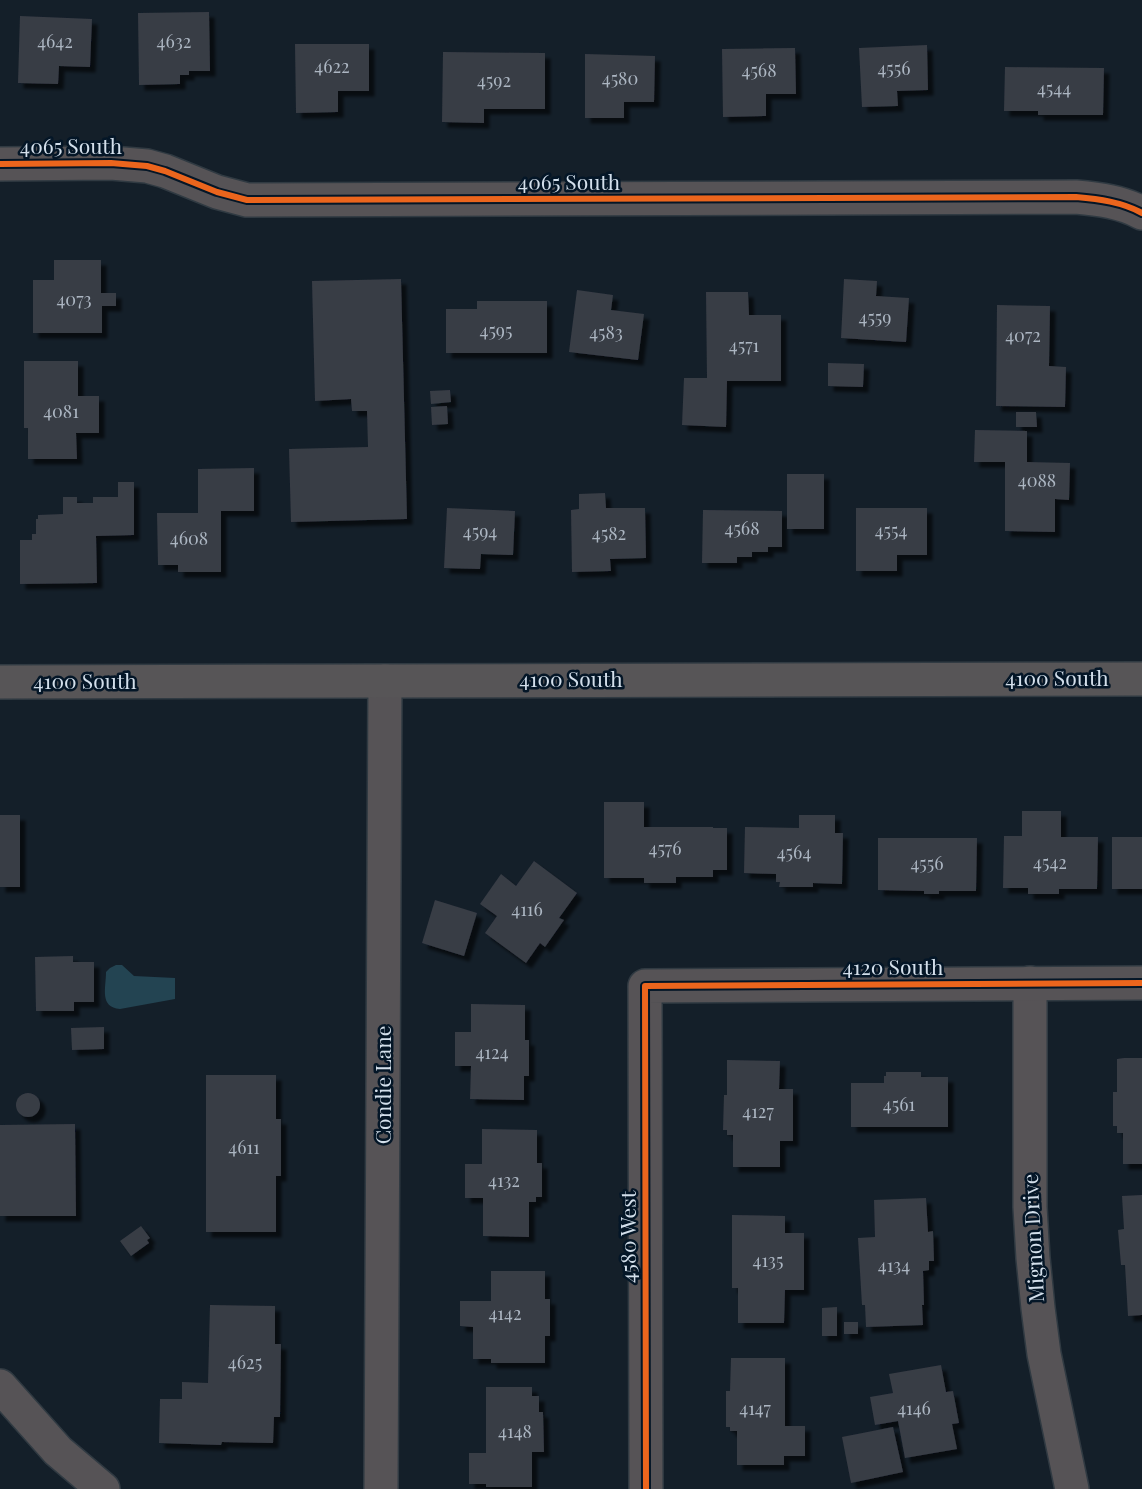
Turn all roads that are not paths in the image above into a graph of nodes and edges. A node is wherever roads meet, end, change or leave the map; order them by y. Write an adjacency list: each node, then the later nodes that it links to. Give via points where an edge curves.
1 (0, 164): 2 (street, 4065 South, via 147,166 248,200 1076,197 1117,203)
2 (1142, 213)
3 (1142, 679): 4 (main road, 4100 South)
4 (385, 681): 5 (main road, 4100 South); 11 (street, Condie Lane)
5 (0, 682)
6 (1030, 983): 7 (street, 4120 South); 8 (street, 4120 South); 13 (street, Mignon Drive, via 1033,1258 1044,1354)
7 (1142, 983)
8 (645, 986): 12 (street, 4580 West)
9 (0, 1386): 10 (street, via 58,1451)
10 (104, 1489)
11 (381, 1489)
12 (645, 1489)
13 (1072, 1489)

